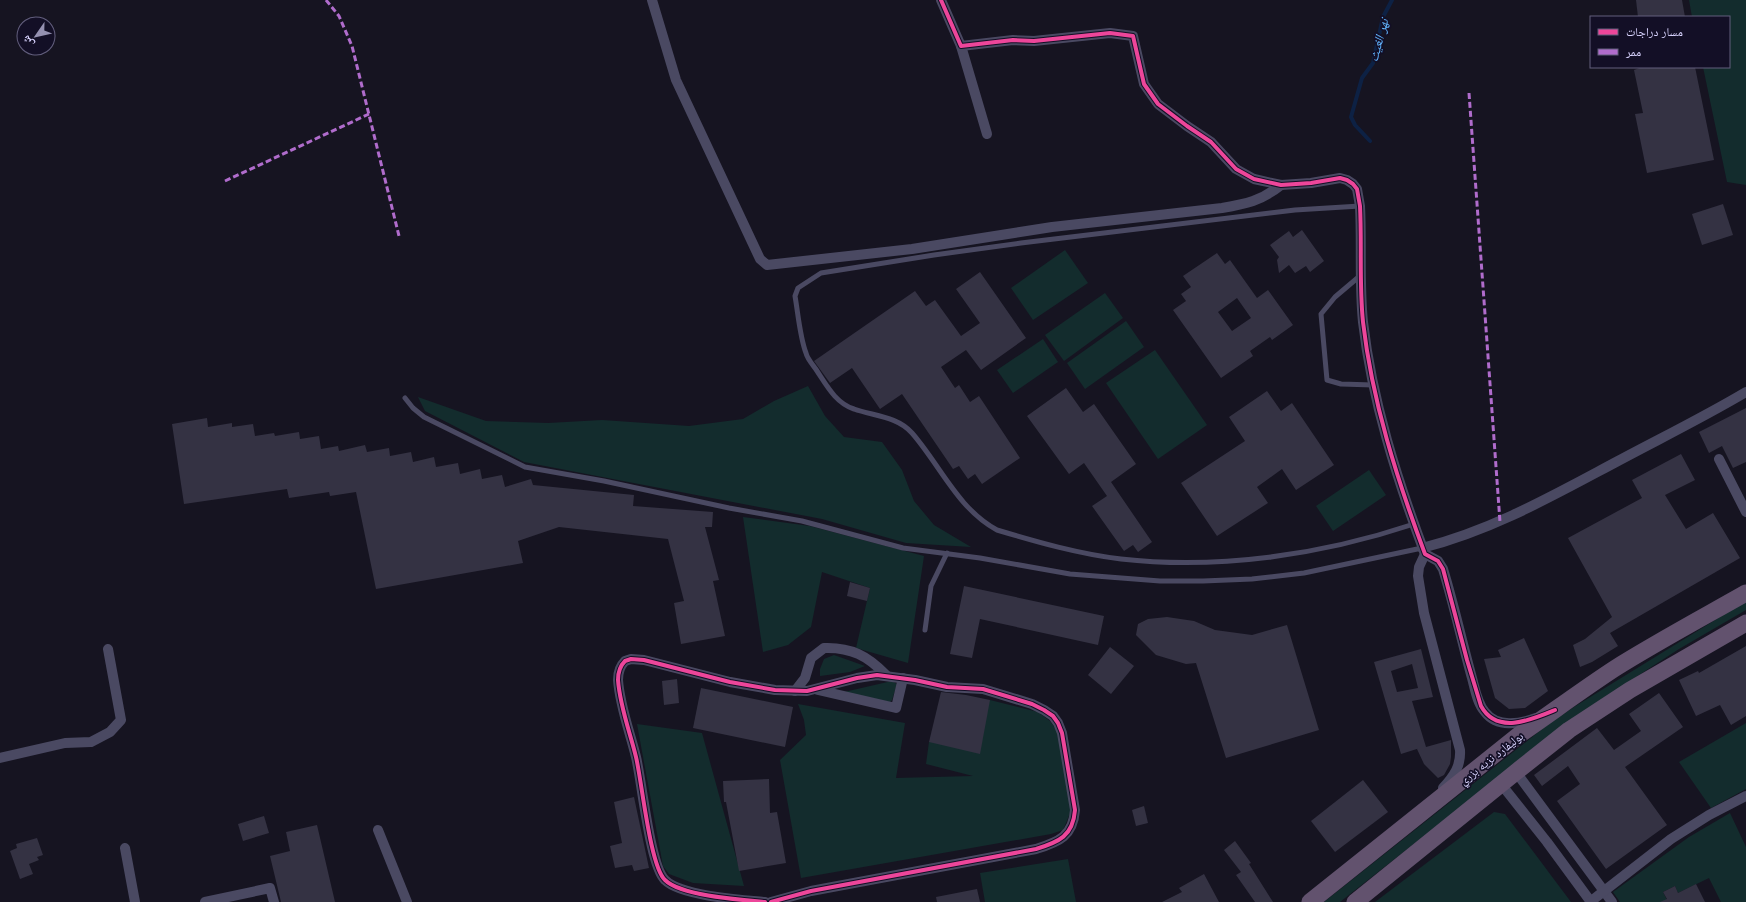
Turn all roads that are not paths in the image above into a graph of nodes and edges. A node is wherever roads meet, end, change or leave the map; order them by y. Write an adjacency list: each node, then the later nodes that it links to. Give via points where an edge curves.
1 (652, 0): 5 (street, via 676,80 760,259 767,265 912,249 1052,227 1222,208 1259,200)
2 (941, 0): 3 (street)
3 (961, 46): 4 (street); 5 (street, via 1110,33 1133,36 1144,84 1158,104 1211,142 1236,168 1254,179)
4 (986, 134)
5 (1281, 185): 6 (street, via 1340,178 1347,180 1357,189)
6 (1360, 206): 7 (street); 13 (lane, via 1295,210 1021,243 821,273 798,288 795,296 806,354 833,395 853,409 891,418 911,431 974,514 997,530 1092,555 1188,562 1292,554 1352,543)
7 (1362, 274): 8 (street, via 1363,320); 8 (lane, via 1335,297 1321,314 1327,380 1341,384)
8 (1373, 385): 13 (street)
9 (1746, 392): 14 (street, via 1697,421 1521,512)
10 (405, 398): 15 (lane, via 424,417 525,467 795,520 903,548)
11 (1719, 459): 12 (street)
12 (1746, 512)
13 (1414, 524): 14 (street)
14 (1423, 551): 15 (lane, via 1304,573 1203,581 1123,579 1070,574); 24 (street, via 1438,561 1443,569 1477,696 1485,712 1498,721 1512,723 1531,720); 29 (street, via 1418,576 1423,605 1461,760 1448,783)
15 (947, 553): 18 (lane, via 931,586)
16 (1746, 593): 24 (highway, بوليفارد نزيه بزري, via 1622,664)
17 (1746, 623): 26 (highway, via 1630,690 1569,730)
18 (925, 630)
19 (108, 649): 25 (street, via 121,720 110,732 91,742 65,743)
20 (886, 675): 21 (street); 22 (street, via 857,678); 23 (street, via 869,658 851,651 824,648 811,658 805,678)
21 (903, 678): 22 (street, via 896,708); 38 (street, via 948,687 983,689 1032,704 1053,716 1062,733 1072,786 1075,810 1070,829 1056,842 1036,849 811,891)
22 (816, 689): 23 (street)
23 (795, 691): 37 (street, via 730,682 638,659 625,661 619,670 618,679 624,714 636,757 653,851 660,874 673,886 686,890)
24 (1555, 710): 29 (highway, بوليفارد نزيه بزري, via 1519,735)
25 (0, 758)
26 (1516, 772): 27 (highway); 32 (street)
27 (1501, 784): 40 (highway); 41 (street)
28 (1746, 796): 32 (street, via 1709,814 1671,839)
29 (1419, 815): 39 (highway, بوليفارد نزيه بزري)
30 (378, 830): 36 (street)
31 (125, 848): 33 (street)
32 (1605, 891): 41 (street); 42 (street)
33 (135, 902)
34 (205, 902): 35 (street, via 270,888)
35 (274, 902)
36 (407, 902)
37 (765, 902)
38 (771, 902)
39 (1310, 902)
40 (1355, 902)
41 (1590, 902)
42 (1612, 902)

